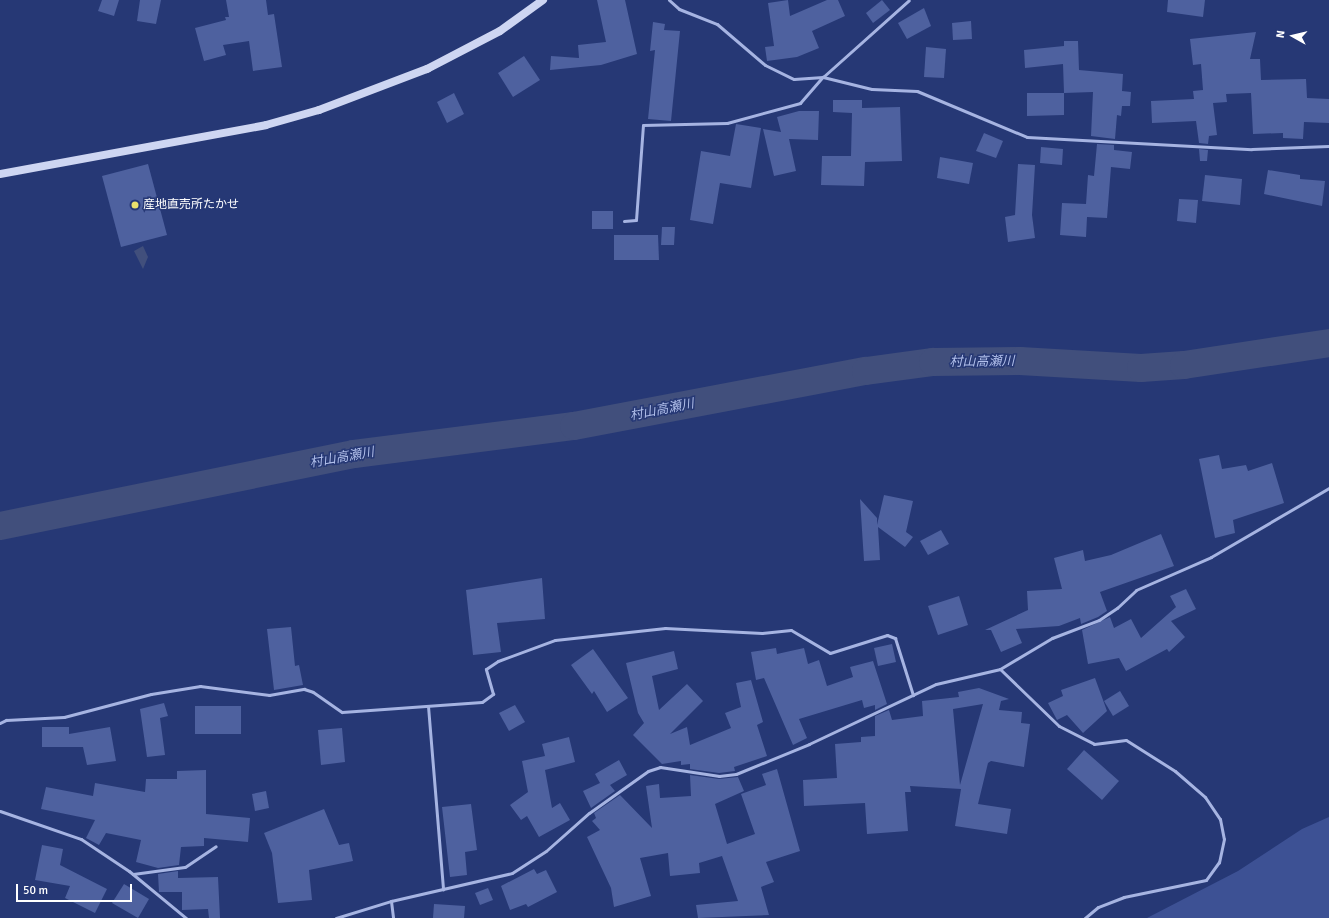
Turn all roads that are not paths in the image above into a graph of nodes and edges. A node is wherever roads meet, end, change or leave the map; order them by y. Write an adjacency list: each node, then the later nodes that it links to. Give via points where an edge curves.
1 (543, 0): 6 (street, via 500,31 427,69 320,110 266,124)
2 (669, 0): 4 (lane, via 678,9 717,24 765,65 794,79)
3 (909, 0): 4 (lane)
4 (823, 77): 5 (lane, via 872,89 917,91 1027,137 1252,149); 7 (lane, via 800,103 727,122 643,125 636,220)
5 (1329, 146)
6 (0, 174)
7 (624, 221)
8 (1329, 488): 9 (lane, via 1212,557 1136,590 1117,608 1099,620 1052,638)
9 (1000, 670): 10 (lane, via 936,684); 21 (lane, via 1059,726 1094,744 1126,740 1175,771 1205,796 1220,818 1224,839 1219,862 1206,880 1124,897 1098,907)
10 (913, 695): 11 (lane, via 895,638 887,635 830,653 791,630 762,633 665,628 555,640 498,661 486,669 493,694 482,702); 16 (lane, via 809,744 736,774 718,776 660,767 648,771 598,805 546,851 512,873)
11 (428, 706): 12 (lane, via 342,712 313,692 304,689 268,695 200,686 151,694 64,717 6,720); 16 (lane)
12 (0, 723)
13 (0, 811): 15 (lane, via 82,839)
14 (216, 846): 15 (lane, via 185,867)
15 (133, 874): 18 (lane)
16 (443, 889): 17 (lane)
17 (391, 901): 19 (lane); 20 (lane)
18 (186, 918)
19 (336, 918)
20 (393, 918)
21 (1085, 918)

